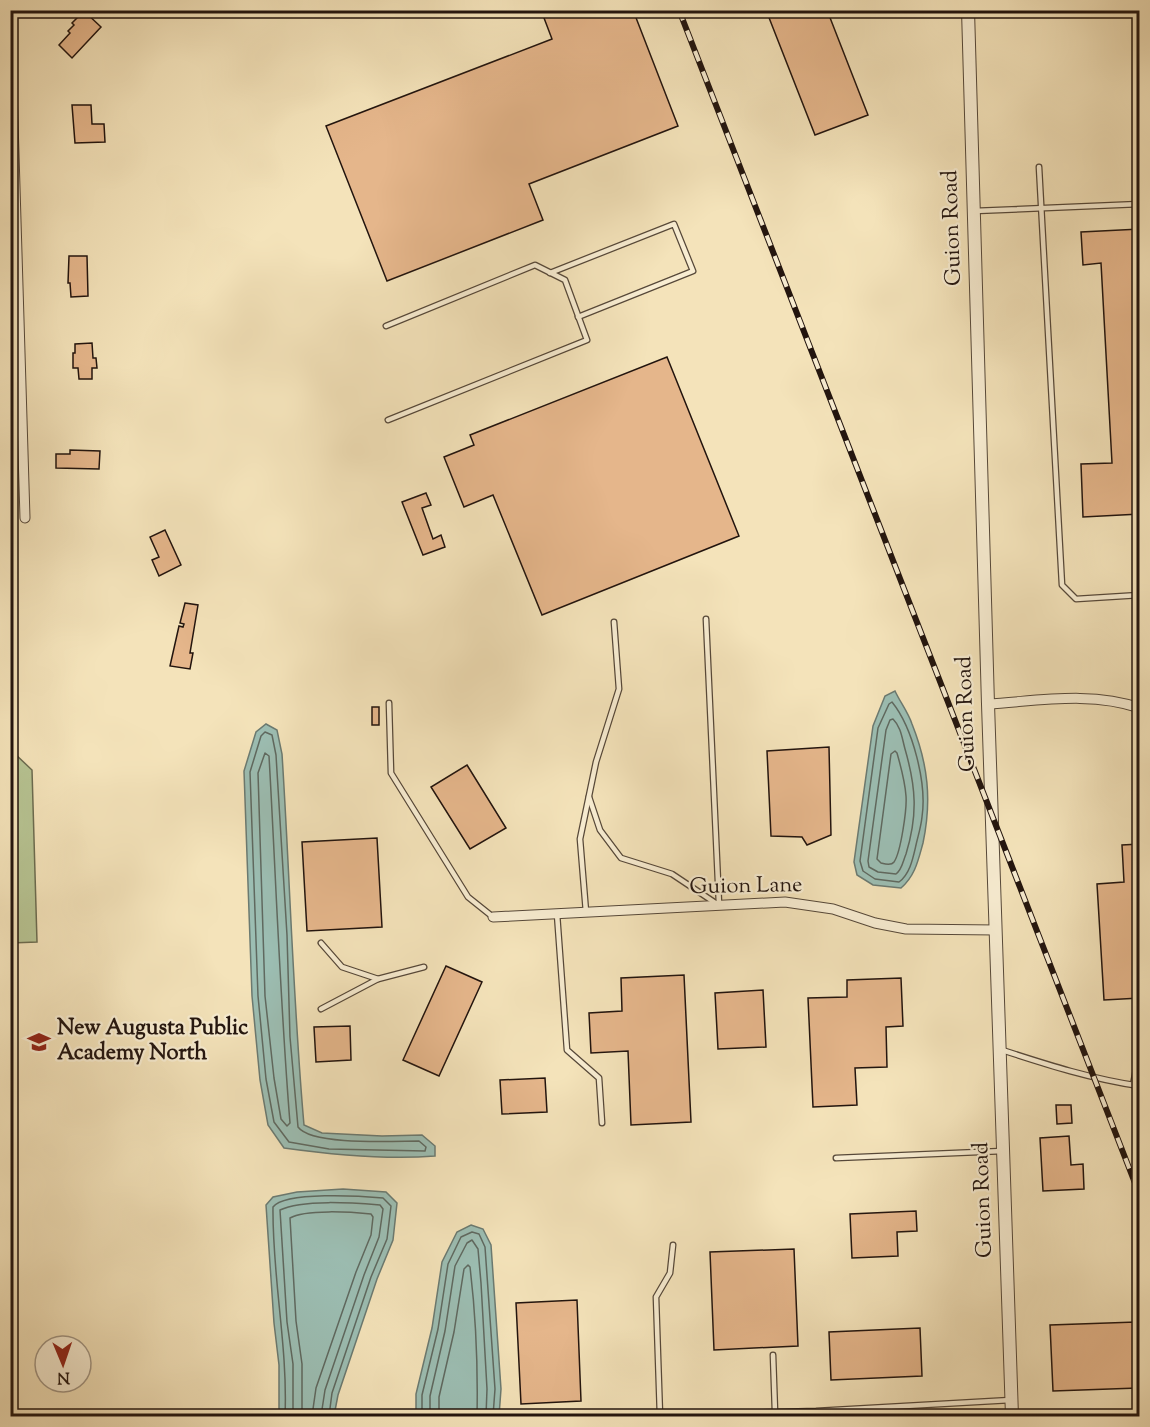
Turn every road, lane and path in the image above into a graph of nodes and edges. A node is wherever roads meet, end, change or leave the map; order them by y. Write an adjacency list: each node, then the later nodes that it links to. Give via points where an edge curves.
1 (968, 10): 8 (street, Guion Road)
2 (1140, 11): 3 (lane)
3 (1086, 14)
4 (10, 22): 13 (street)
5 (1039, 166): 7 (lane)
6 (1140, 204): 7 (lane)
7 (1041, 208): 8 (lane); 14 (lane, via 1062,585 1076,599)
8 (974, 211): 18 (street, Guion Road)
9 (550, 273): 10 (lane, via 565,280); 10 (lane, via 674,224 693,271); 11 (lane, via 535,265)
10 (578, 317): 12 (lane, via 587,340)
11 (386, 326)
12 (388, 420)
13 (25, 518)
14 (1140, 595)
15 (706, 619): 21 (lane)
16 (614, 622): 20 (lane, via 619,689)
17 (389, 703): 24 (lane, via 391,773 468,897)
18 (988, 704): 19 (street, via 1091,698); 25 (street, Guion Road)
19 (1140, 708)
20 (589, 795): 21 (lane, via 600,830 621,858 672,874); 22 (lane, via 580,839)
21 (719, 905): 22 (street, Guion Lane); 25 (street, Guion Lane, via 785,902 833,909 906,929)
22 (586, 912): 23 (street, Guion Lane)
23 (557, 914): 24 (street, Guion Lane); 34 (lane, via 567,1050 599,1078)
24 (493, 917)
25 (996, 930): 30 (street, Guion Road)
26 (321, 943): 28 (lane, via 342,967)
27 (424, 967): 28 (lane)
28 (378, 979): 29 (lane)
29 (321, 1009)
30 (1000, 1049): 32 (lane, via 1066,1071); 35 (street, Guion Road)
31 (1140, 1049): 32 (lane)
32 (1133, 1085): 33 (lane)
33 (1140, 1086)
34 (602, 1123)
35 (1003, 1151): 36 (lane); 39 (street, Guion Road)
36 (836, 1158)
37 (673, 1245): 43 (lane, via 670,1273 656,1297)
38 (773, 1355): 40 (lane)
39 (1011, 1400): 41 (lane); 45 (street, Guion Road)
40 (775, 1412): 41 (lane); 44 (lane)
41 (816, 1414)
42 (646, 1416): 43 (lane)
43 (660, 1416): 44 (lane)
44 (667, 1416)
45 (1011, 1416)

